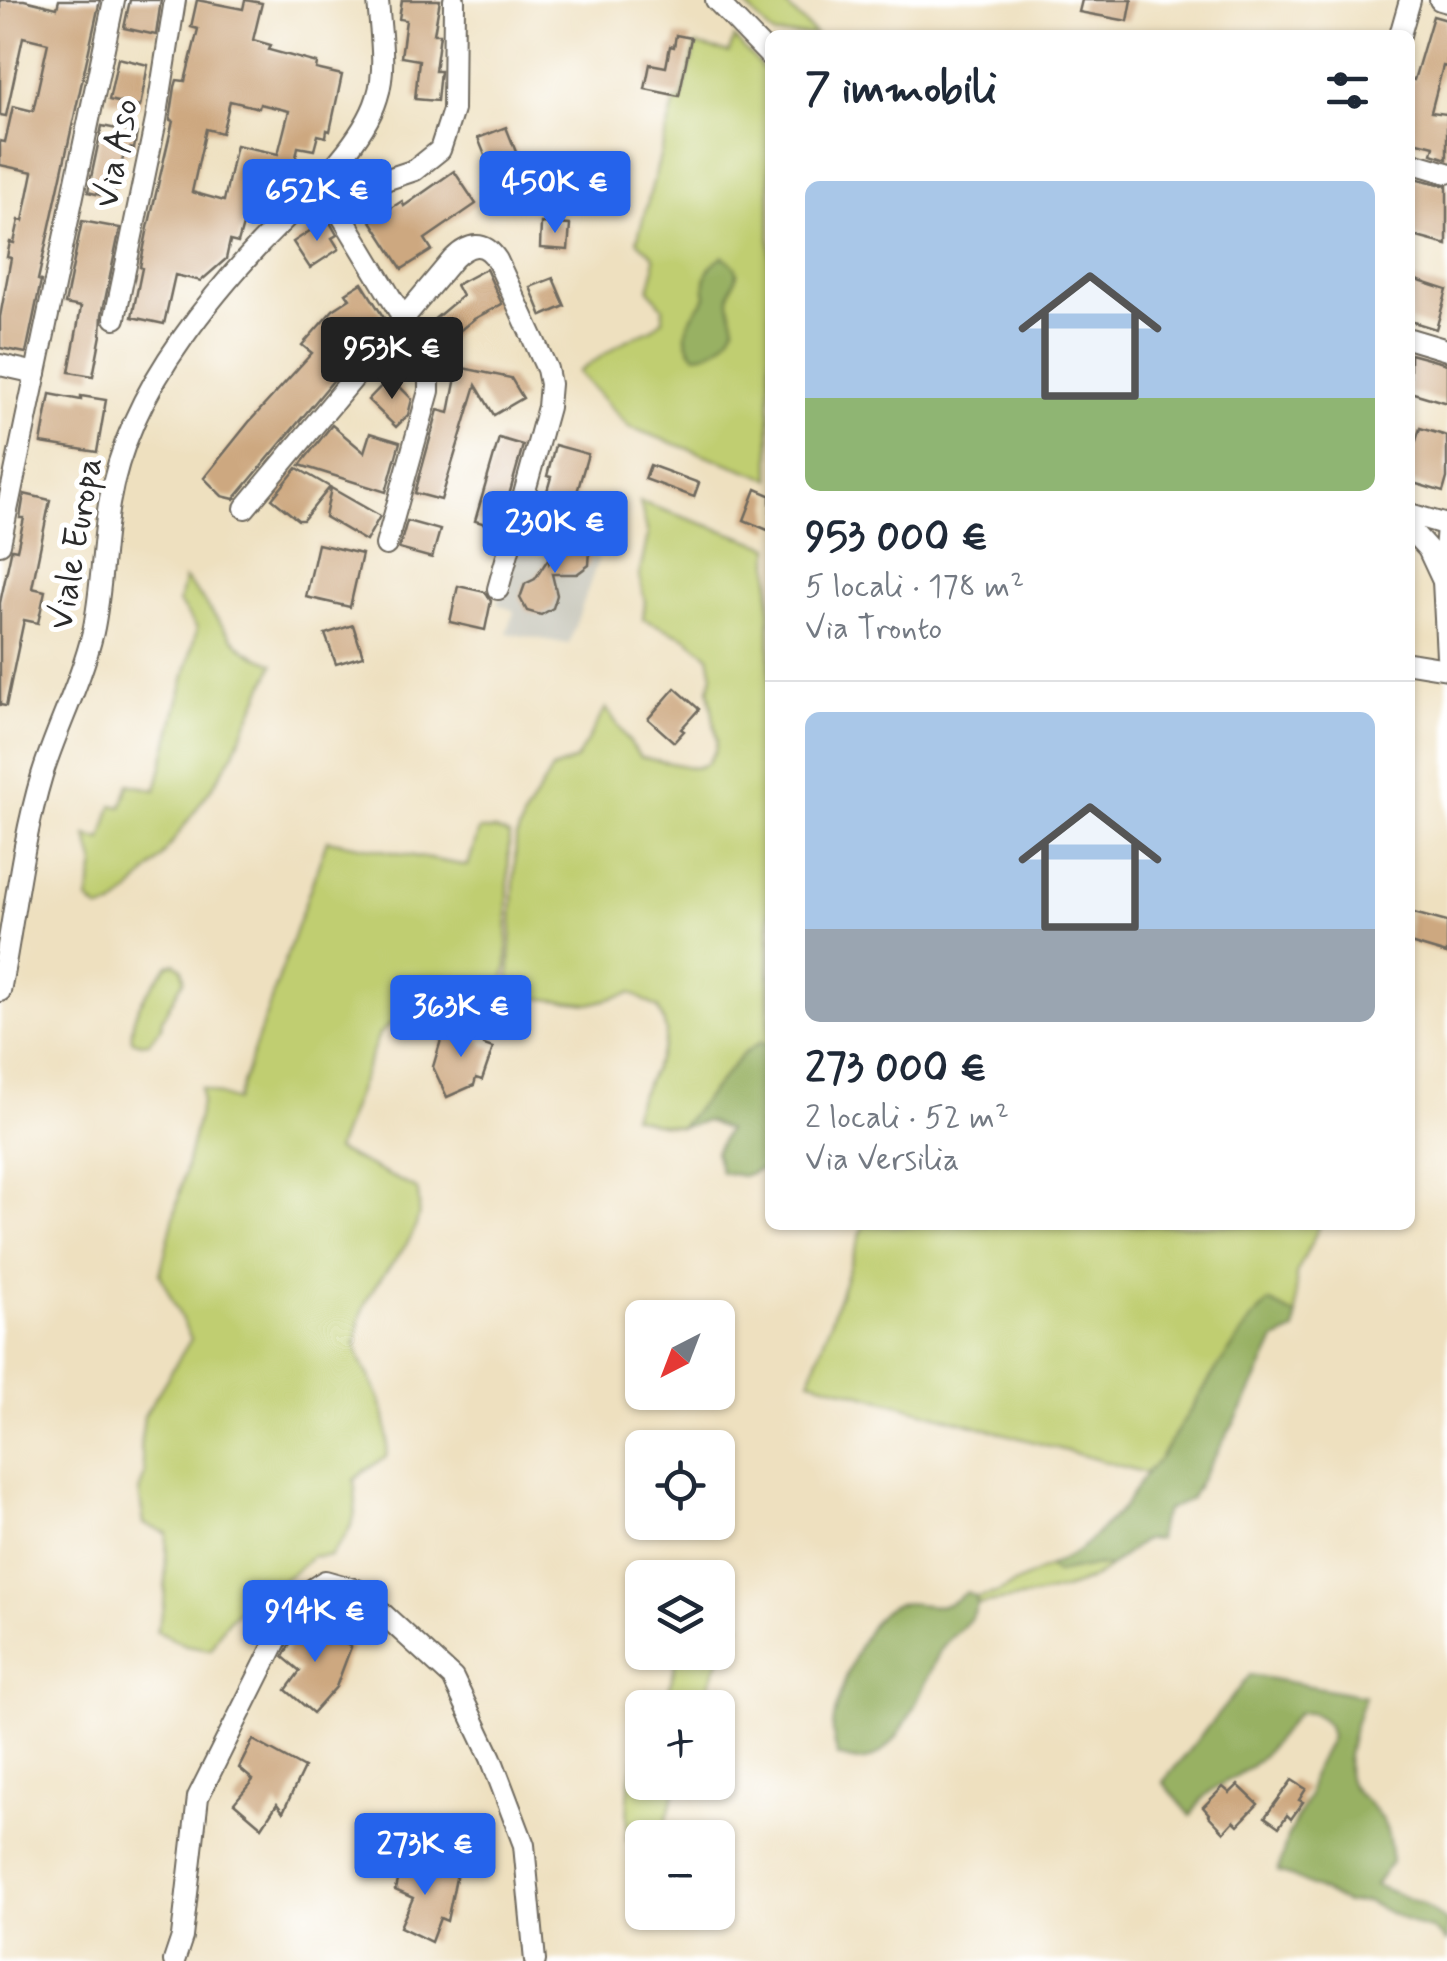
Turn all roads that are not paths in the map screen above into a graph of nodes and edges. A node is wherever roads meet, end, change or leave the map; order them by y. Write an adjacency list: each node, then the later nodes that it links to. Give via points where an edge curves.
1 (114, 0): 20 (street)
2 (175, 0): 16 (street, Via Aso)
3 (378, 0): 9 (street, Viale Europa, via 379,91)
4 (454, 0): 12 (street, via 453,110 440,150 416,170)
5 (716, 0): 8 (street)
6 (1410, 0): 7 (street)
7 (1401, 30)
8 (765, 51)
9 (343, 155): 12 (street, via 351,176); 14 (street, Viale Europa)
10 (1415, 163): 11 (street)
11 (1447, 173)
12 (377, 184): 13 (street)
13 (332, 198): 14 (street); 15 (street)
14 (294, 211): 32 (street, Viale Europa, via 198,317 132,426 111,495 86,660 39,786)
15 (403, 316): 21 (street); 26 (street, via 426,358 429,384); 28 (street, via 458,254 480,245 497,260 547,369 549,400)
16 (115, 318)
17 (1415, 340): 18 (street)
18 (1447, 350)
19 (0, 365): 20 (street)
20 (36, 373): 25 (street)
21 (245, 508)
22 (1415, 515): 23 (street)
23 (1447, 525): 27 (street)
24 (1415, 535): 27 (street)
25 (0, 544)
26 (386, 545)
27 (1445, 579): 29 (street)
28 (498, 588)
29 (1447, 656)
30 (1415, 663): 31 (street)
31 (1447, 670)
32 (5, 952): 33 (street, Viale Europa)
33 (0, 992)
34 (174, 1961): 35 (street, via 198,1797 297,1599 325,1581 357,1590 453,1678 524,1845)
35 (535, 1961)

